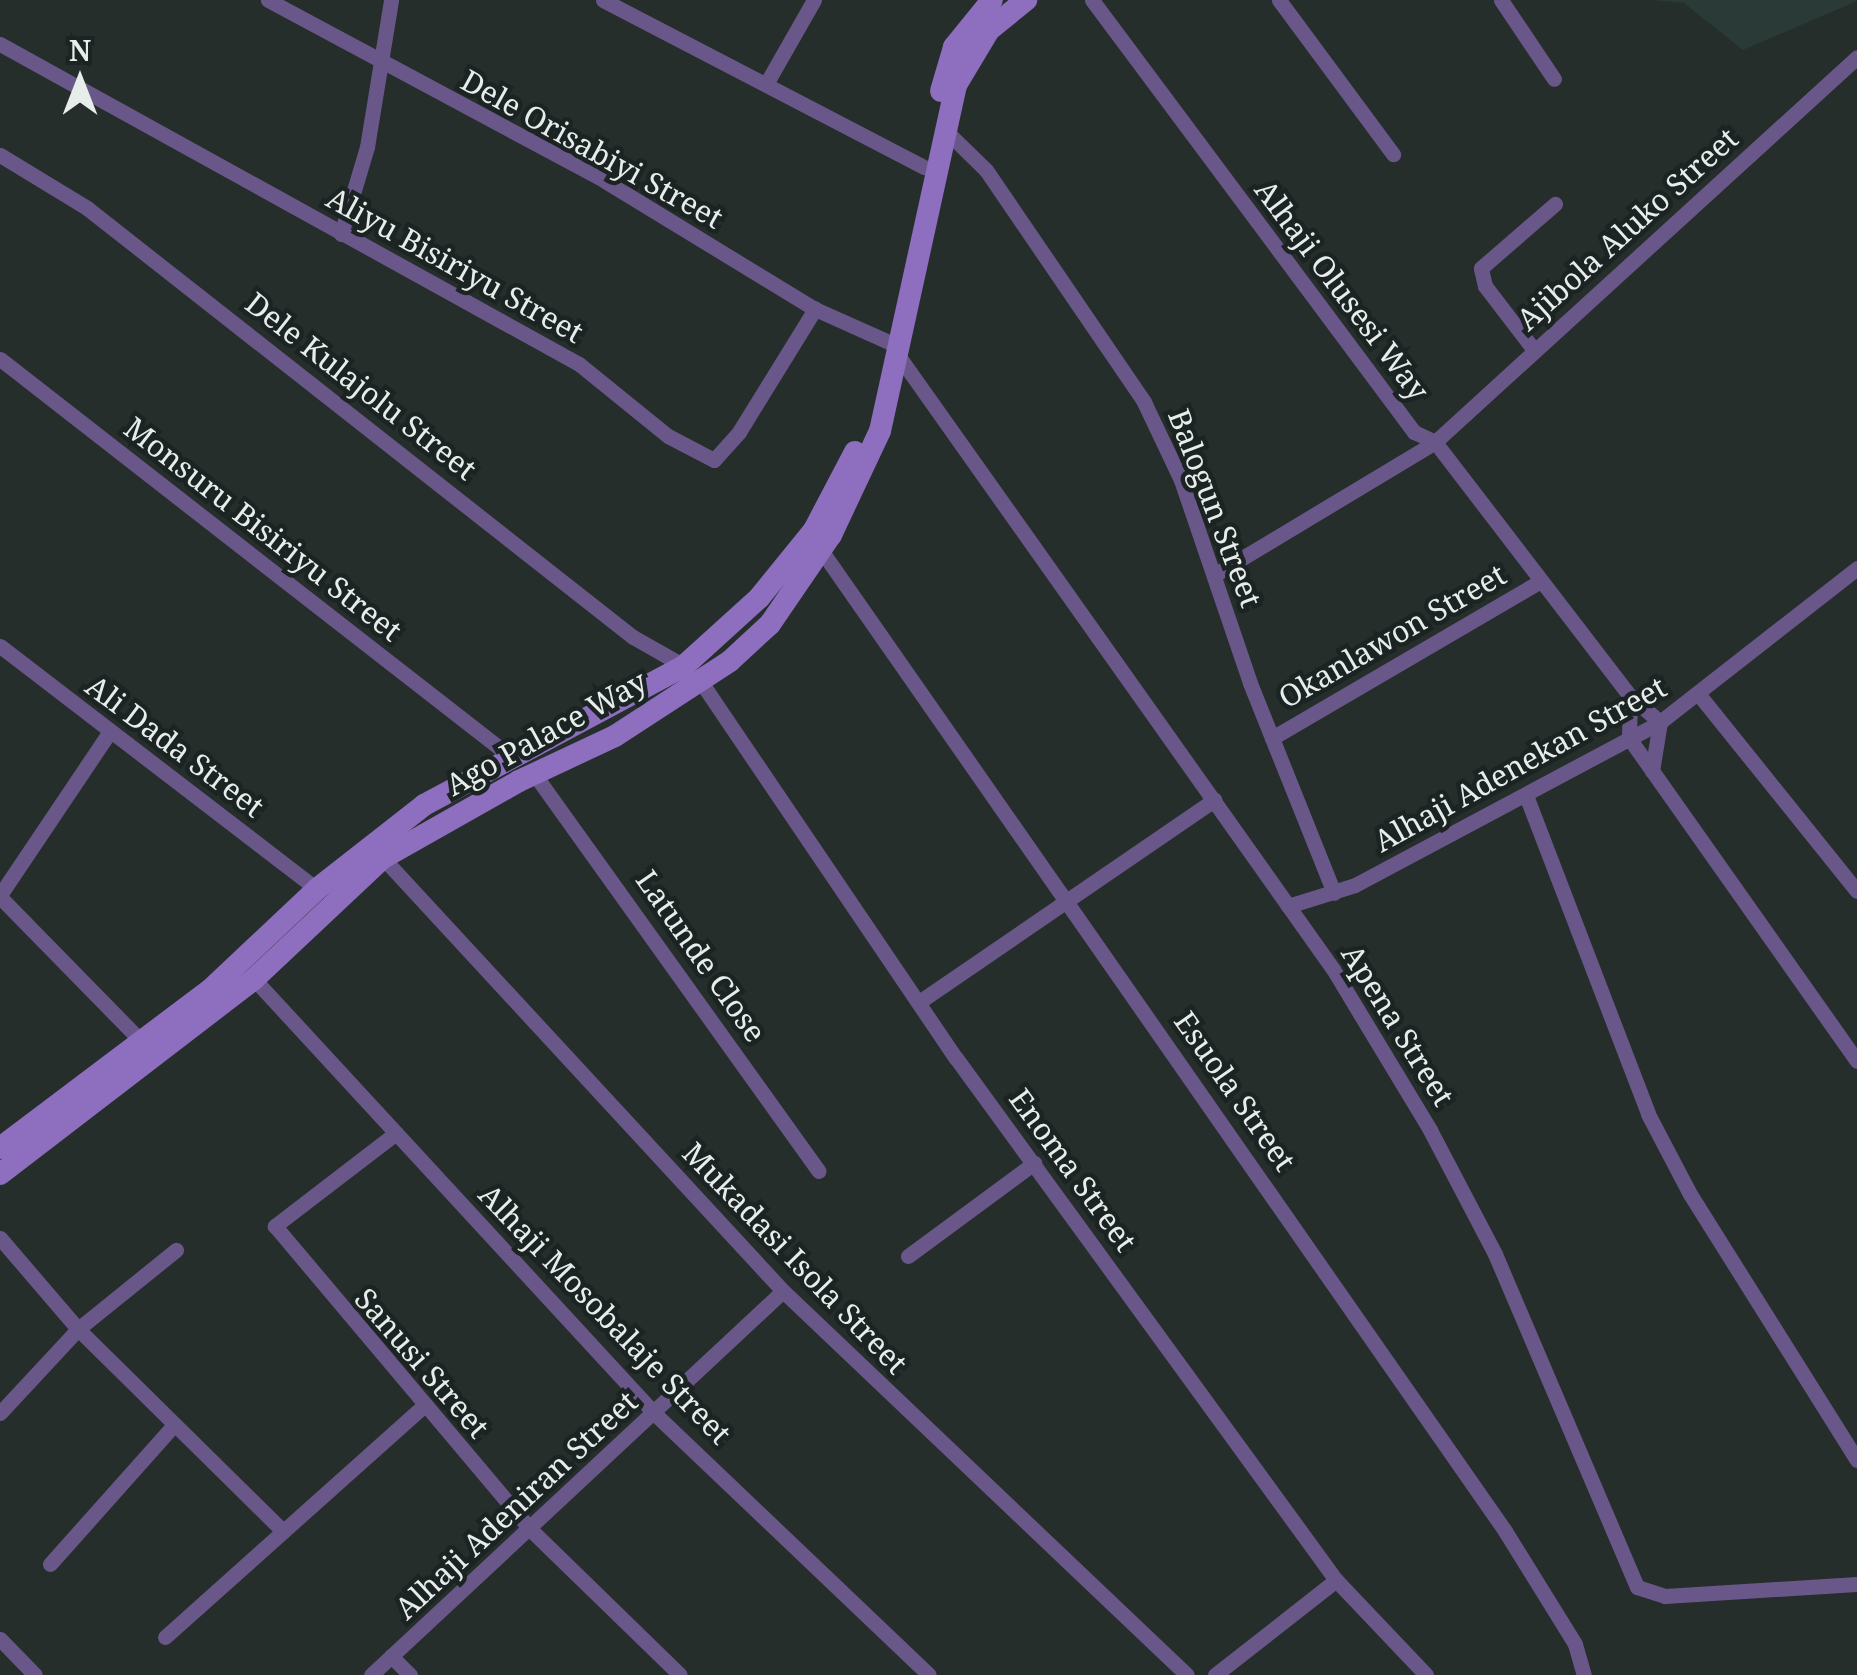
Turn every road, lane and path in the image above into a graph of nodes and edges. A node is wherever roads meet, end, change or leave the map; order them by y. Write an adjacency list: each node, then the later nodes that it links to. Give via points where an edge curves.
1 (268, 0): 12 (street, Dele Orisabiyi Street)
2 (391, 0): 12 (street)
3 (604, 0): 14 (street)
4 (814, 0): 14 (street)
5 (992, 0): 18 (main road, Ago Palace Way, via 954,47)
6 (1026, 0): 15 (main road, Ago Palace Way, via 975,48)
7 (1092, 0): 25 (street, Alhaji Olusesi Way, via 1414,432)
8 (1279, 0): 16 (street)
9 (1501, 0): 13 (street)
10 (0, 44): 20 (street, Aliyu Bisiriyu Street)
11 (1857, 57): 23 (street, Ajibola Aluko Street)
12 (380, 64): 20 (street, via 354,205); 21 (street, Dele Orisabiyi Street, via 605,181)
13 (1554, 79)
14 (766, 84): 18 (street)
15 (945, 130): 22 (main road, Ago Palace Way); 28 (street, Balogun Street, via 986,170 1144,402 1181,480)
16 (1393, 154)
17 (0, 156): 31 (street, Dele Kulajolu Street, via 101,218 633,638)
18 (924, 167): 22 (main road, Ago Palace Way)
19 (1555, 204): 23 (street, via 1481,268 1485,286)
20 (341, 234): 21 (street, Aliyu Bisiriyu Street, via 579,364 652,424 714,460 739,432)
21 (815, 309): 22 (street, Dele Orisabiyi Street)
22 (895, 350): 26 (main road, Ago Palace Way, via 864,470); 31 (main road, Ago Palace Way, via 863,436 814,530); 43 (street, Apena Street)
23 (1534, 350): 25 (street, Ajibola Aluko Street)
24 (0, 359): 38 (street, Monsuru Bisiriyu Street)
25 (1435, 442): 28 (street, Ajibola Aluko Street); 29 (street, Alhaji Olusesi Way)
26 (821, 550): 31 (main road, Ago Palace Way, via 770,624); 51 (street, Esuola Street)
27 (1857, 568): 33 (street, Alhaji Adenekan Street)
28 (1214, 575): 36 (street, Balogun Street)
29 (1539, 582): 32 (street, Alhaji Olusesi Way); 36 (street, Okanlawon Street)
30 (0, 646): 35 (street, Ali Dada Street)
31 (692, 672): 38 (main road, Ago Palace Way); 40 (main road, Ago Palace Way, via 615,736); 54 (street, Enoma Street)
32 (1630, 696): 34 (street, Alhaji Olusesi Way); 37 (street)
33 (1700, 696): 34 (street, Alhaji Adenekan Street); 48 (street)
34 (1660, 722): 37 (street, Alhaji Adenekan Street); 39 (street)
35 (110, 732): 47 (street, Ali Dada Street); 50 (street)
36 (1272, 738): 49 (street, Balogun Street)
37 (1629, 738): 39 (street); 42 (street, Alhaji Adenekan Street)
38 (511, 757): 41 (main road, Ago Palace Way)
39 (1652, 771): 56 (street)
40 (536, 775): 45 (main road, Ago Palace Way); 60 (street, Latunde Close)
41 (446, 792): 44 (main road, Ago Palace Way); 45 (main road)
42 (1527, 798): 49 (street, Alhaji Adenekan Street); 71 (street, via 1648,1114 1690,1194)
43 (1214, 800): 51 (street); 52 (street, Apena Street)
44 (424, 804): 45 (main road); 47 (main road, Ago Palace Way)
45 (441, 825): 46 (main road, Ago Palace Way)
46 (384, 858): 53 (main road, Ago Palace Way); 65 (street, Mukadasi Isola Street)
47 (317, 889): 55 (main road, Ago Palace Way, via 260,947)
48 (1857, 890)
49 (1334, 893): 52 (street, Alhaji Adenekan Street)
50 (0, 896): 55 (street)
51 (1064, 901): 54 (street); 88 (street, Esuola Street, via 1505,1531 1575,1644)
52 (1288, 906): 76 (street, Apena Street, via 1430,1130 1495,1254 1638,1587 1665,1596)
53 (254, 979): 57 (street, Alhaji Mosobalaje Street); 61 (main road, Ago Palace Way)
54 (919, 1002): 59 (street, Enoma Street)
55 (142, 1042): 58 (main road, Ago Palace Way)
56 (1857, 1061)
57 (396, 1133): 67 (street, Sanusi Street, via 275,1226); 69 (street, Alhaji Mosobalaje Street)
58 (0, 1148)
59 (1034, 1162): 64 (street); 75 (street, Enoma Street)
60 (818, 1171)
61 (0, 1174)
62 (0, 1238): 66 (street)
63 (176, 1250): 66 (street)
64 (908, 1256)
65 (783, 1291): 69 (street, Alhaji Adeniran Street); 85 (street, Mukadasi Isola Street)
66 (78, 1329): 68 (street); 70 (street)
67 (422, 1407): 72 (street); 73 (street, Sanusi Street)
68 (0, 1413)
69 (656, 1414): 73 (street, Alhaji Adeniran Street); 84 (street, Alhaji Mosobalaje Street)
70 (174, 1424): 72 (street); 74 (street)
71 (1857, 1460)
72 (282, 1531): 77 (street)
73 (532, 1531): 79 (street, Alhaji Adeniran Street); 83 (street, Sanusi Street)
74 (50, 1564)
75 (1336, 1580): 86 (street); 87 (street, Enoma Street)
76 (1857, 1584)
77 (164, 1638)
78 (0, 1639): 80 (street)
79 (391, 1656): 81 (street, Alhaji Adeniran Street); 82 (street)
80 (35, 1675)
81 (372, 1675)
82 (410, 1675)
83 (680, 1675)
84 (928, 1675)
85 (1187, 1675)
86 (1215, 1675)
87 (1426, 1675)
88 (1584, 1675)

